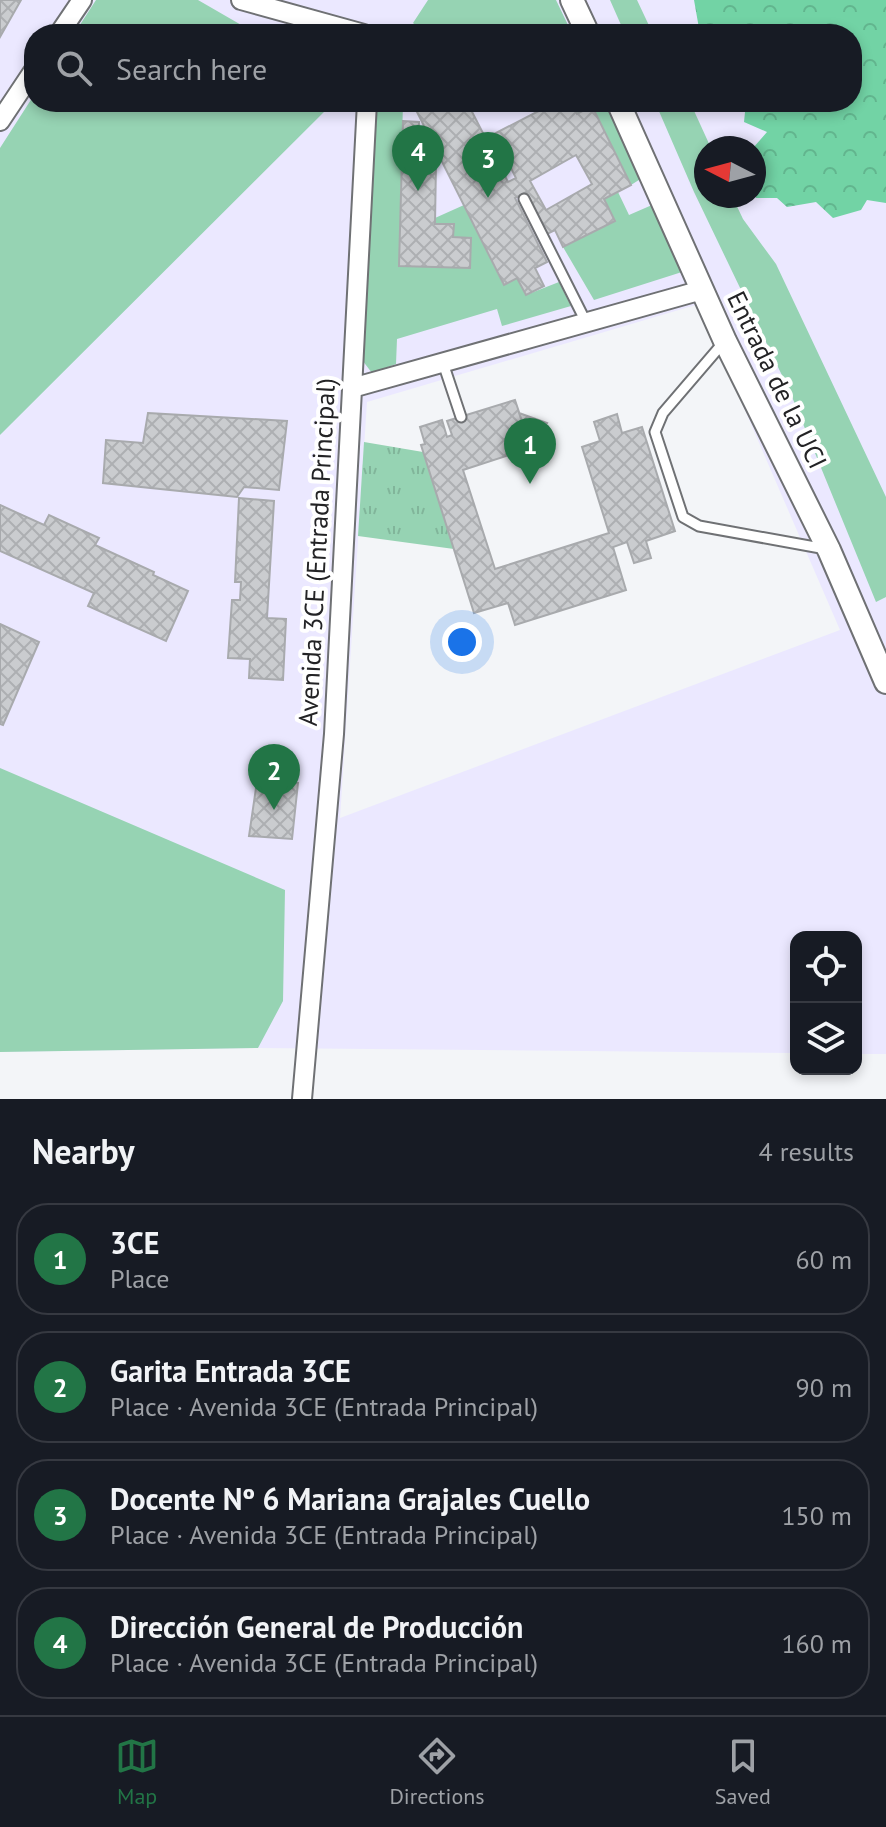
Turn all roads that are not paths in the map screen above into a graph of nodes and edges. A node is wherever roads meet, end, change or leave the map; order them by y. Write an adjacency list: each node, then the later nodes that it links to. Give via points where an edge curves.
1 (82, 0): 4 (street)
2 (241, 0): 5 (street)
3 (572, 0): 6 (street)
4 (66, 24)
5 (328, 24)
6 (583, 24)
7 (24, 85): 10 (street)
8 (366, 112): 16 (street, Avenida 3CE (Entrada Principal))
9 (622, 112): 12 (street, Entrada de la UCI)
10 (0, 121)
11 (524, 199): 13 (lane)
12 (702, 290): 13 (street); 14 (street, Entrada de la UCI)
13 (586, 322): 15 (street)
14 (725, 341): 18 (street, Entrada de la UCI); 18 (lane, via 663,413 655,432 683,517 699,526)
15 (443, 363): 16 (street); 17 (lane)
16 (352, 388): 20 (street, Avenida 3CE (Entrada Principal), via 334,734)
17 (461, 417)
18 (829, 550): 19 (street, Entrada de la UCI)
19 (886, 682)
20 (302, 1099)

